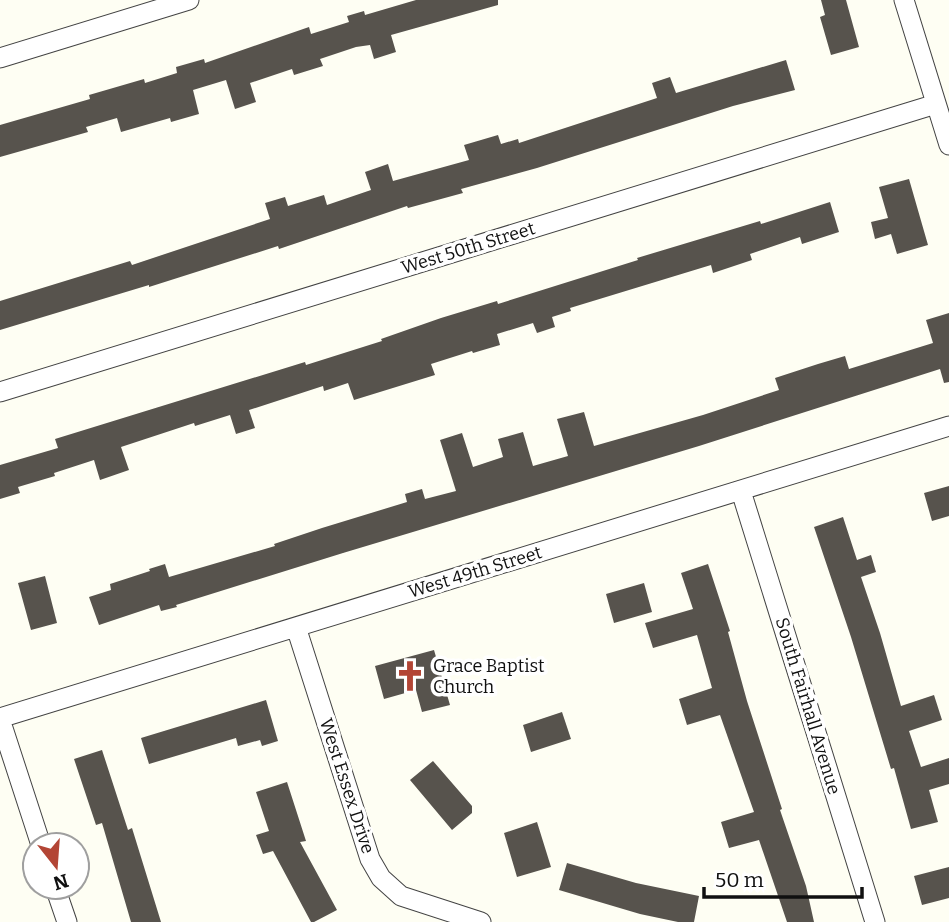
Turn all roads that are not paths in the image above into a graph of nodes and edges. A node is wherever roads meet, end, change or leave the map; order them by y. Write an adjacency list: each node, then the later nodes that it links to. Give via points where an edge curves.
1 (189, 0): 3 (street)
2 (904, 0): 4 (street)
3 (0, 58)
4 (936, 103): 5 (street); 6 (street, West 50th Street)
5 (949, 145)
6 (0, 392)
7 (949, 426): 8 (street, West 49th Street)
8 (741, 491): 9 (street, West 49th Street); 15 (street, South Fairhall Avenue)
9 (296, 627): 10 (street, West 49th Street); 14 (street, West Essex Drive, via 370,859 381,878 401,896)
10 (0, 718): 11 (street)
11 (36, 831)
12 (60, 901): 13 (street)
13 (67, 922)
14 (481, 922)
15 (875, 922)

